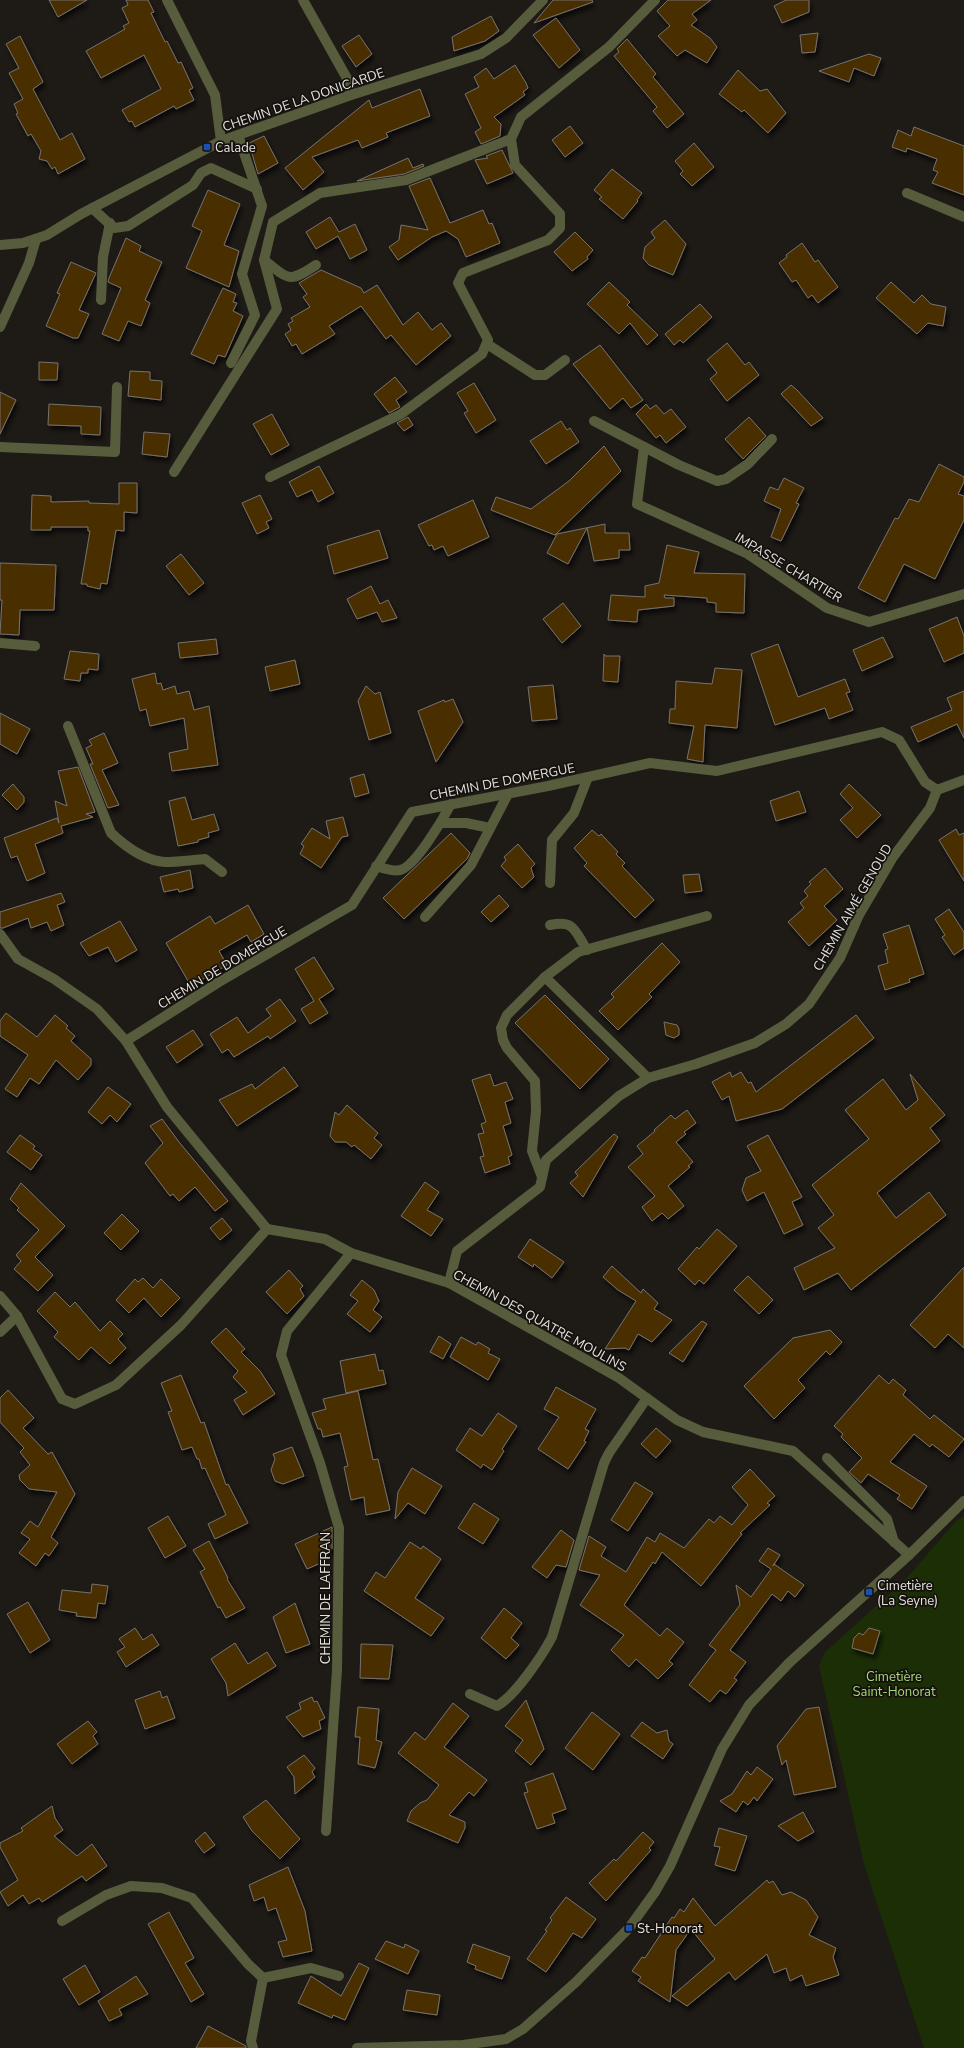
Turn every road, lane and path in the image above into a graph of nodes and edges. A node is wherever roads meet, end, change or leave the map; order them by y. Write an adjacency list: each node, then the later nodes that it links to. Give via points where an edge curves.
1 (167, 0): 8 (street, via 215,95)
2 (303, 0): 5 (street, via 349,82)
3 (543, 0): 5 (street, CHEMIN DE LA DONICARDE, via 506,38 481,54)
4 (655, 0): 7 (street, via 609,46 521,117)
5 (351, 95): 6 (street, CHEMIN DE LA DONICARDE)
6 (238, 135): 8 (street, CHEMIN DE LA DONICARDE); 9 (street)
7 (511, 139): 16 (street, via 406,180 320,193 273,222); 20 (street, via 515,165 560,214 560,228 548,240 463,273 458,283 488,340)
8 (221, 141): 11 (street, CHEMIN DE LA DONICARDE)
9 (257, 189): 13 (street, via 212,168 201,173 193,185 128,226 114,228); 22 (street, via 262,206 242,274 255,314)
10 (907, 194): 12 (street)
11 (92, 208): 13 (street); 14 (street, CHEMIN DE LA DONICARDE, via 47,235)
12 (964, 217)
13 (110, 223): 18 (street, via 104,257)
14 (36, 238): 15 (street, CHEMIN DE LA DONICARDE, via 23,243); 19 (street, via 29,264)
15 (0, 245)
16 (264, 260): 17 (street, via 286,277 298,277); 28 (street, via 277,309)
17 (316, 265)
18 (101, 300)
19 (0, 327)
20 (486, 344): 21 (street, via 535,375 545,375); 29 (street, via 482,354 401,414)
21 (565, 360)
22 (231, 363)
23 (117, 388): 26 (street, via 115,452)
24 (594, 421): 27 (street)
25 (772, 439): 27 (street, via 748,464 726,479 717,481)
26 (0, 447)
27 (644, 448): 30 (street, IMPASSE CHARTIER, via 637,504 748,554 828,608 869,622)
28 (174, 472)
29 (270, 476)
30 (964, 594)
31 (0, 643): 32 (street)
32 (35, 646)
33 (68, 726): 42 (street, via 111,833 143,855 164,862 205,860)
34 (588, 777): 36 (street, CHEMIN DE DOMERGUE, via 650,763 717,771 882,732 899,740 925,782); 37 (street, CHEMIN DE DOMERGUE); 43 (street, via 574,813 552,840)
35 (964, 780): 36 (street)
36 (937, 790): 51 (street, CHEMIN AIMÉ GENOUD, via 930,808 893,857 859,915 840,958 809,1004 786,1024 755,1043)
37 (508, 794): 38 (street, CHEMIN DE DOMERGUE); 40 (street)
38 (451, 804): 39 (street); 41 (street, CHEMIN DE DOMERGUE, via 412,812)
39 (441, 823): 40 (street, via 466,823); 41 (street, via 405,869 398,871)
40 (490, 828): 45 (street, via 471,865)
41 (376, 866): 50 (street, CHEMIN DE DOMERGUE, via 352,906 219,982)
42 (222, 872)
43 (550, 883)
44 (707, 916): 48 (street)
45 (425, 917)
46 (550, 924): 48 (street, via 563,922 571,925)
47 (0, 934): 50 (street, via 18,959 54,978 97,1009)
48 (587, 950): 49 (street, via 578,952)
49 (545, 977): 51 (street); 52 (street, via 507,1016 501,1028 507,1048 535,1081 536,1111 532,1151)
50 (126, 1041): 53 (street, via 167,1107)
51 (648, 1078): 52 (street, CHEMIN AIMÉ GENOUD, via 619,1096 546,1160)
52 (542, 1178): 55 (street, CHEMIN AIMÉ GENOUD, via 540,1186 457,1251)
53 (267, 1229): 54 (street, CHEMIN DES QUATRE MOULINS, via 325,1239); 57 (street, via 181,1325 116,1385 75,1404 62,1399)
54 (351, 1253): 55 (street, CHEMIN DES QUATRE MOULINS); 65 (street, CHEMIN DE LAFFRAN, via 287,1331 281,1355 320,1463 339,1528 337,1670)
55 (449, 1283): 59 (street, CHEMIN DES QUATRE MOULINS, via 619,1378)
56 (0, 1296): 57 (street)
57 (17, 1316): 58 (street)
58 (0, 1332)
59 (646, 1398): 62 (street, CHEMIN DES QUATRE MOULINS, via 677,1420 703,1432 793,1451); 64 (street, via 604,1464 552,1637 542,1656 509,1696 497,1706)
60 (827, 1458): 62 (street, via 887,1519)
61 (964, 1501): 63 (street)
62 (894, 1542): 63 (street, CHEMIN DES QUATRE MOULINS)
63 (909, 1555): 69 (street, via 790,1662 749,1705 722,1749 670,1866 655,1892 629,1928 576,1982 523,2029 506,2039 463,2045)
64 (470, 1694)
65 (326, 1831)
66 (62, 1921): 68 (street, via 106,1895 131,1886 162,1888 192,1898)
67 (338, 1976): 68 (street, via 311,1968)
68 (263, 1978): 70 (street, via 251,2041)
69 (381, 2047): 71 (street)
70 (253, 2048)
71 (357, 2048)

